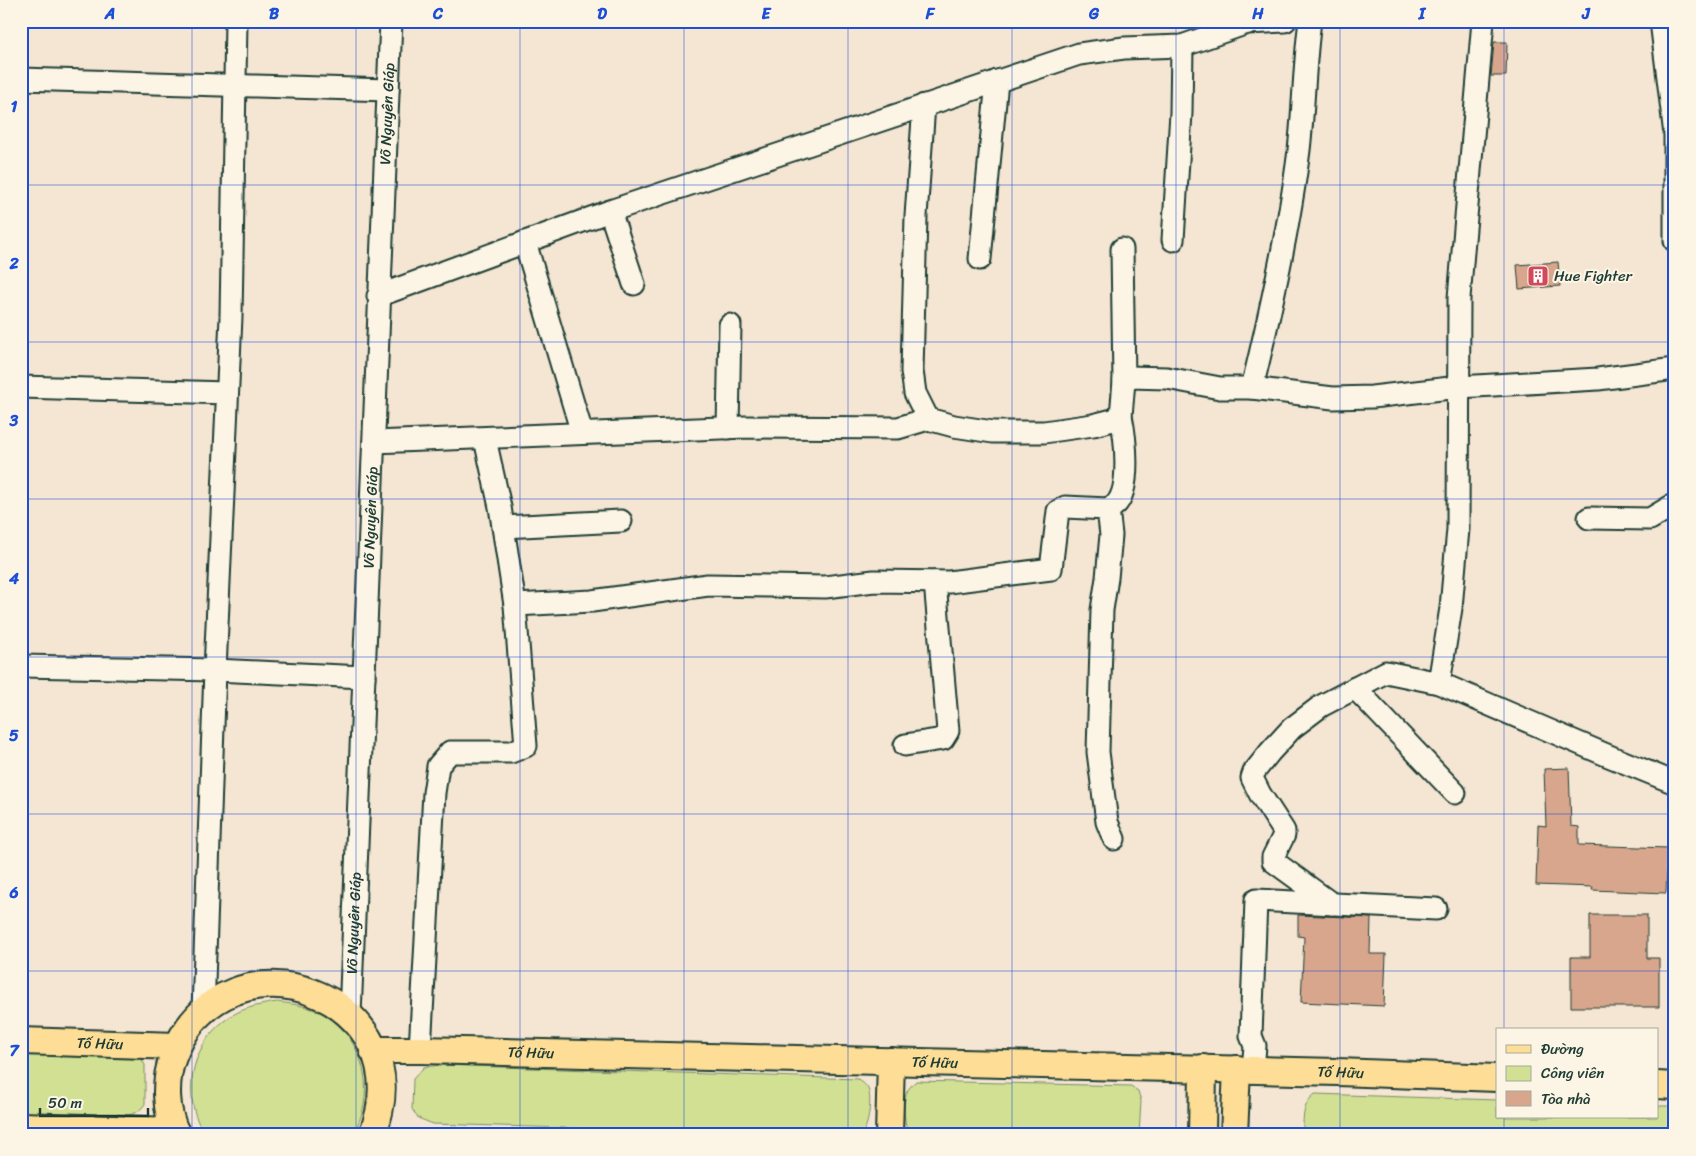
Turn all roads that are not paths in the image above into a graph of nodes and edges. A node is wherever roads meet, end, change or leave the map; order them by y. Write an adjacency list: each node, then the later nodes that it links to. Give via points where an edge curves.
1 (236, 21): 11 (street)
2 (391, 21): 12 (street, Võ Nguyên Giáp)
3 (1285, 21): 7 (street)
4 (1310, 21): 27 (street, via 1299,149 1280,261)
5 (1483, 21): 26 (street, via 1459,298)
6 (1661, 21): 16 (street, via 1675,136)
7 (1247, 22): 8 (street)
8 (1182, 46): 10 (street, via 1079,54); 15 (street)
9 (21, 79): 11 (street)
10 (997, 81): 13 (street); 19 (street)
11 (234, 84): 12 (street); 28 (street)
12 (388, 90): 21 (street, Võ Nguyên Giáp)
13 (924, 105): 14 (street); 30 (street, via 916,216 912,371 915,393)
14 (610, 211): 17 (street); 20 (street)
15 (1173, 240)
16 (1675, 241)
17 (525, 242): 21 (street); 32 (street)
18 (1122, 249): 24 (street)
19 (980, 259)
20 (634, 284)
21 (378, 296): 34 (street, Võ Nguyên Giáp)
22 (730, 325): 31 (street)
23 (1675, 368): 26 (street, via 1598,378)
24 (1124, 381): 27 (street, via 1129,377 1168,378 1220,388); 29 (street)
25 (21, 386): 28 (street)
26 (1459, 387): 27 (street, via 1333,398); 45 (street, via 1458,529 1451,608)
27 (1252, 388)
28 (227, 393): 43 (street)
29 (1121, 416): 30 (street, via 1093,425 1044,432 993,432); 36 (street, via 1126,448 1124,484 1120,498)
30 (928, 419): 31 (street, via 898,428)
31 (728, 428): 32 (street)
32 (582, 433): 33 (street)
33 (485, 439): 34 (street); 39 (street)
34 (374, 442): 44 (street, Võ Nguyên Giáp)
35 (1675, 504): 37 (street, via 1650,519)
36 (1108, 508): 40 (street, via 1065,507 1058,511 1051,569); 50 (street, via 1111,535 1102,610 1098,752 1107,822)
37 (1589, 518)
38 (621, 521): 39 (street)
39 (503, 527): 41 (street)
40 (935, 582): 41 (street, via 874,581 825,587 708,585 592,601); 47 (street, via 948,731 943,738)
41 (515, 605): 58 (street, via 526,746 511,752 450,752 438,766)
42 (21, 666): 43 (street)
43 (215, 670): 44 (street); 53 (street)
44 (364, 677): 54 (street, Võ Nguyên Giáp)
45 (1439, 683): 46 (street, via 1386,672); 48 (street)
46 (1355, 688): 49 (street); 51 (street, via 1320,706 1292,728 1252,778 1284,831 1272,861)
47 (905, 745)
48 (1675, 783)
49 (1456, 793)
50 (1114, 839)
51 (1332, 904): 52 (street); 61 (street, via 1256,900 1251,1036 1256,1046)
52 (1436, 909)
53 (203, 1011): 54 (main road, via 238,991 277,985 316,993); 56 (main road)
54 (350, 1015): 57 (main road)
55 (21, 1041): 56 (main road, Tố Hữu)
56 (177, 1046): 66 (main road, via 171,1062 167,1097)
57 (373, 1050): 58 (main road, Tố Hữu); 67 (main road, via 379,1068 381,1104)
58 (420, 1050): 59 (main road, Tố Hữu)
59 (891, 1061): 60 (main road, Tố Hữu); 68 (main road)
60 (1202, 1068): 61 (main road, Tố Hữu); 69 (main road)
61 (1245, 1069): 62 (main road, Tố Hữu); 70 (main road)
62 (1496, 1078)
63 (1658, 1085): 64 (main road)
64 (1675, 1086)
65 (21, 1126): 66 (main road)
66 (176, 1133)
67 (372, 1135)
68 (889, 1135)
69 (1202, 1135)
70 (1234, 1135)

